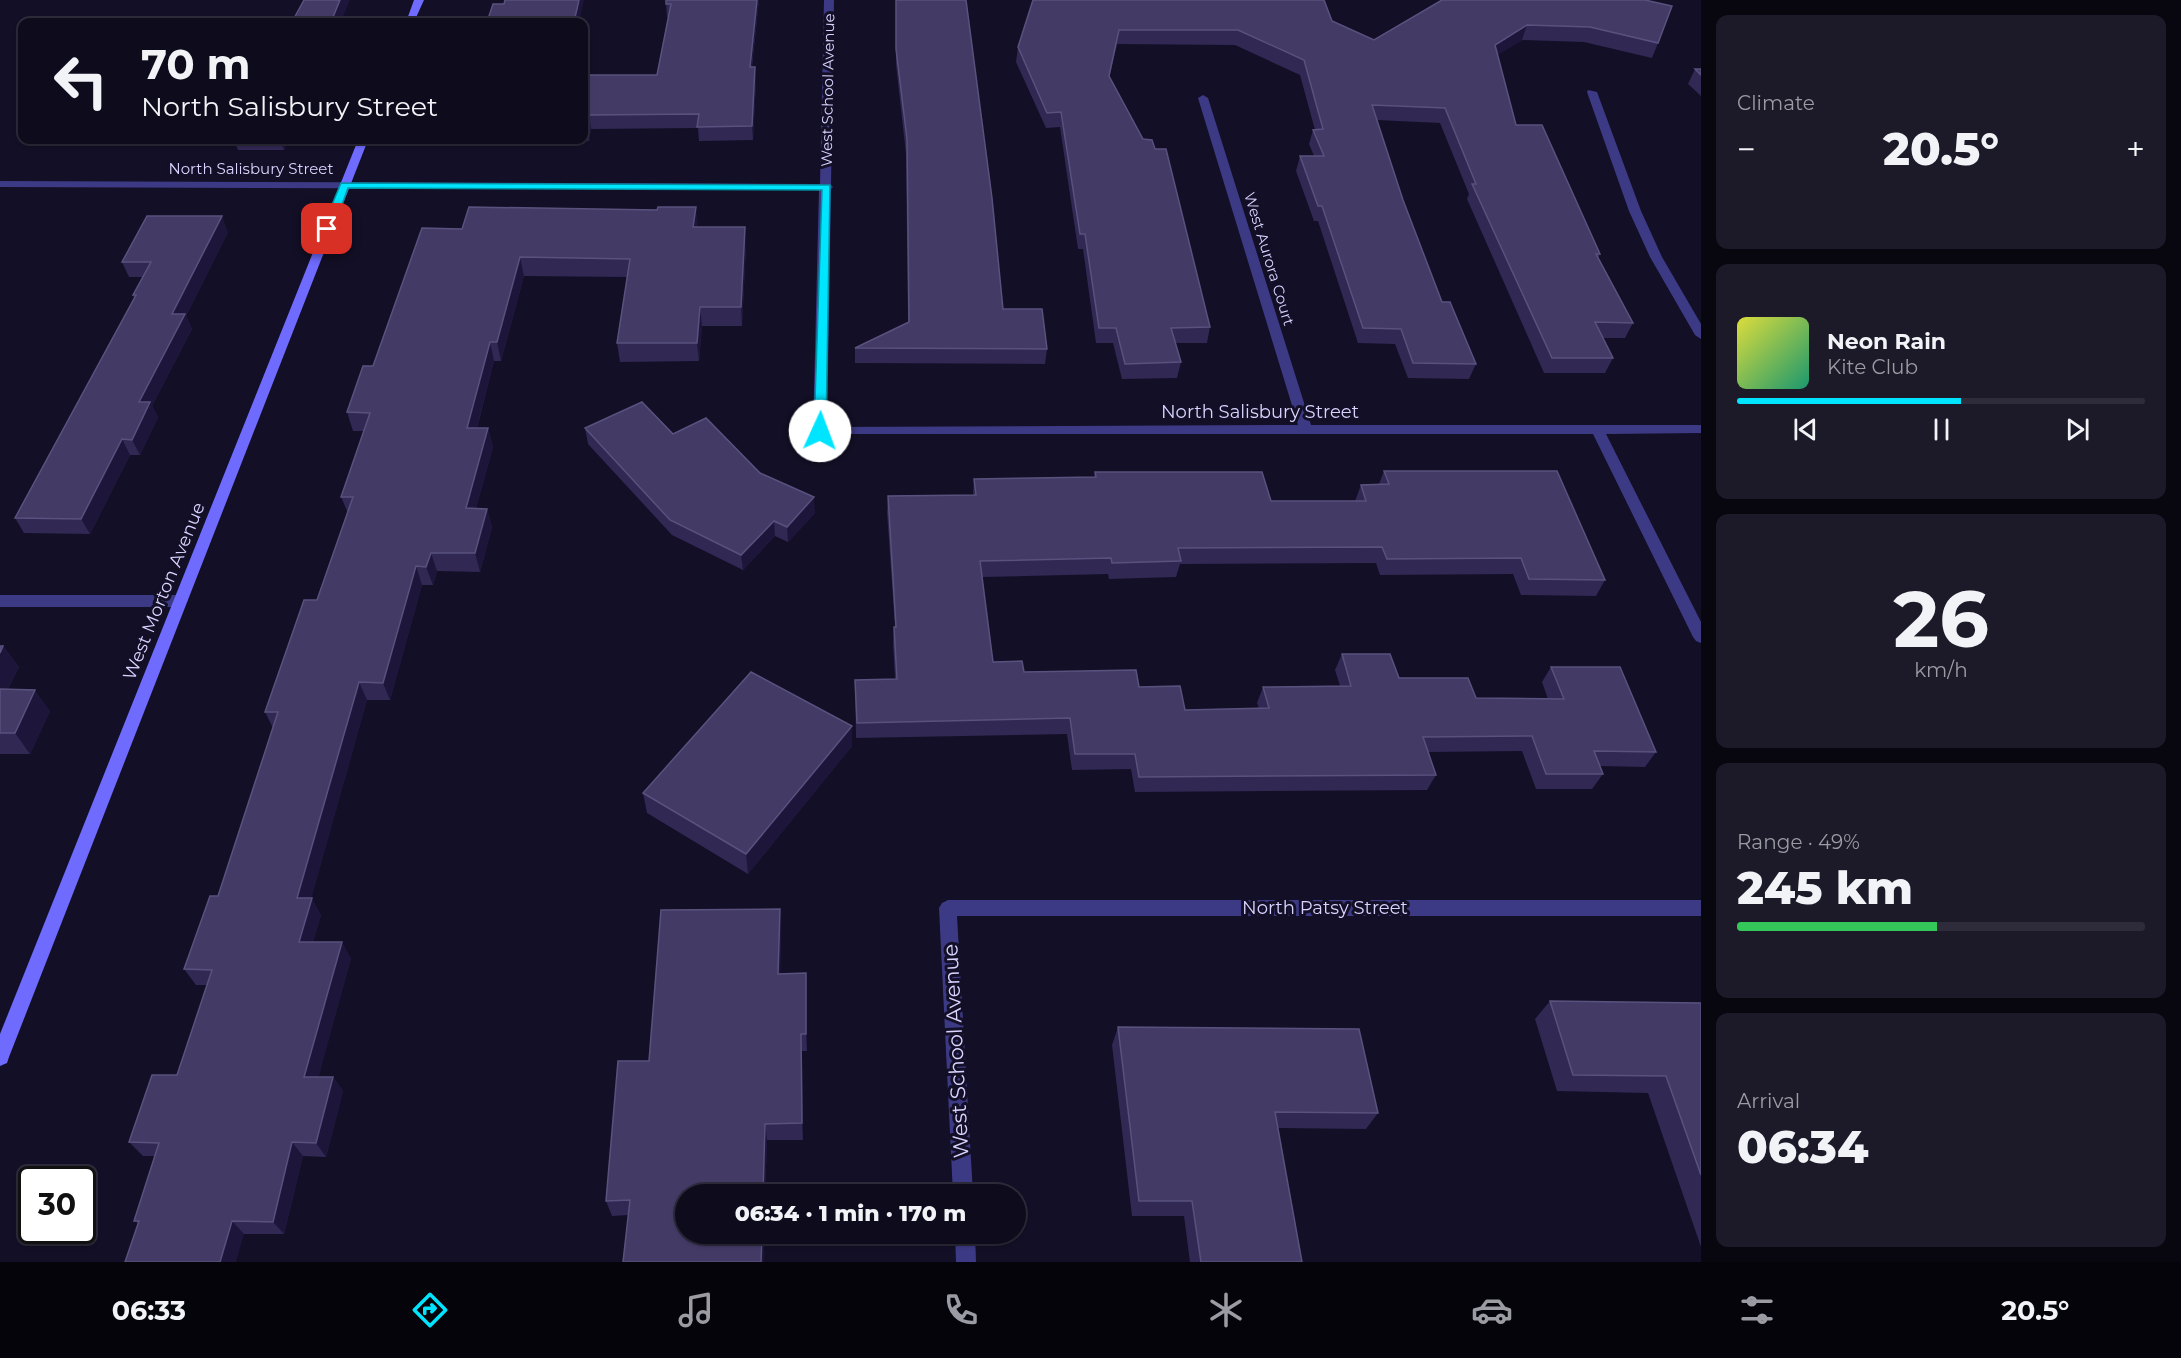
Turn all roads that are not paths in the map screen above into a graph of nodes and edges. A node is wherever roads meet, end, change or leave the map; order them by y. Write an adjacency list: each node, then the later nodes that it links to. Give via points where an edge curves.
1 (419, 0): 3 (main road)
2 (829, 0): 9 (street, West School Avenue)
3 (412, 18)
4 (1592, 92): 10 (street, via 1635,211)
5 (1203, 98): 13 (street, West Aurora Court)
6 (361, 144): 8 (main road, West Morton Avenue)
7 (0, 184): 8 (street, North Salisbury Street)
8 (345, 185): 9 (street, North Salisbury Street); 16 (main road, West Morton Avenue)
9 (827, 187): 14 (street, West School Avenue)
10 (1701, 336)
11 (1597, 429): 12 (street, North Salisbury Street); 13 (street, North Salisbury Street); 17 (street)
12 (1701, 429)
13 (1306, 430): 14 (street, North Salisbury Street)
14 (820, 431)
15 (0, 601): 16 (street)
16 (181, 601): 20 (main road, West Morton Avenue)
17 (1701, 637)
18 (948, 908): 19 (street, North Patsy Street); 21 (street, West School Avenue)
19 (1701, 908)
20 (1, 1053)
21 (962, 1184)
22 (965, 1244): 23 (street)
23 (966, 1262)

